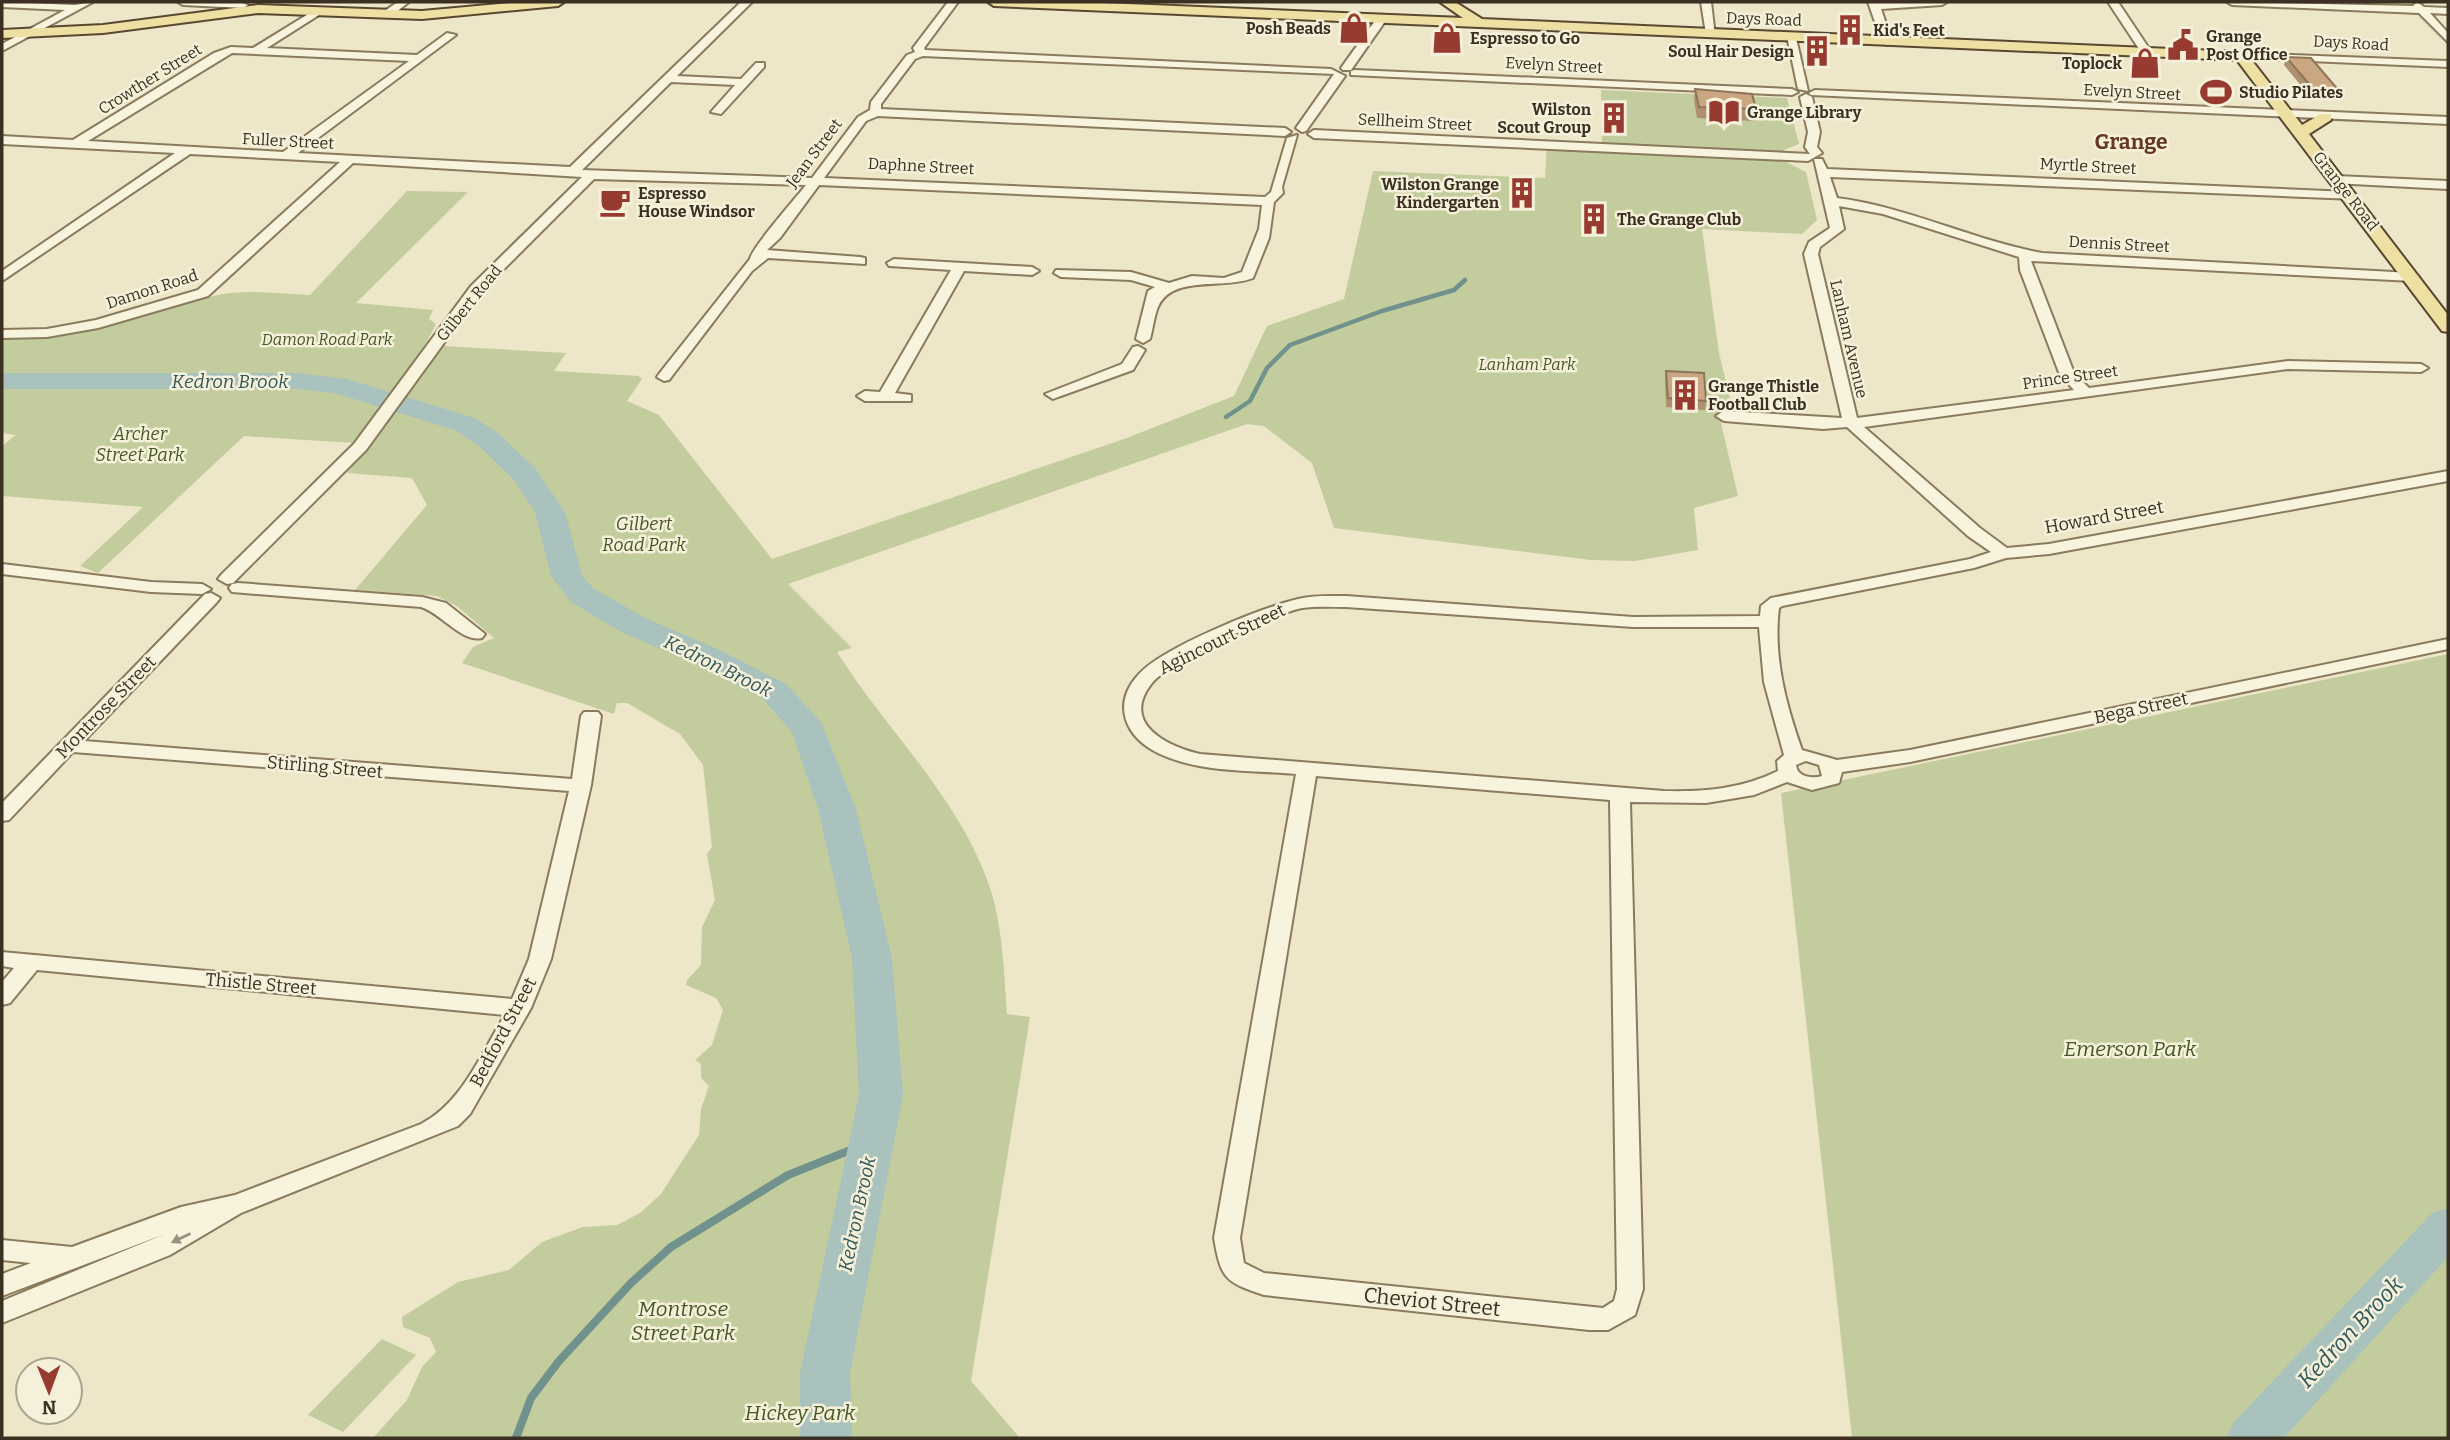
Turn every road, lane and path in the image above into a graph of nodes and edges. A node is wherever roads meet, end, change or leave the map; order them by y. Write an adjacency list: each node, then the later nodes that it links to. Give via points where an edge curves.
1 (88, 2): 18 (street)
2 (183, 2): 16 (street)
3 (404, 2): 21 (street)
4 (558, 2): 21 (main road)
5 (747, 2): 40 (street)
6 (953, 2): 33 (street, Jean Street, via 918,48)
7 (994, 2): 13 (main road, Days Road)
8 (1446, 2): 23 (main road); 24 (main road)
9 (1706, 2): 26 (street)
10 (1942, 2): 15 (street)
11 (2113, 2): 34 (street)
12 (2232, 2): 17 (street)
13 (1065, 3): 22 (main road, Days Road)
14 (2, 4): 18 (street)
15 (1874, 4): 31 (street)
16 (244, 6): 20 (main road); 25 (main road, via 126,27)
17 (2418, 6): 19 (street); 29 (street)
18 (77, 8): 25 (street)
19 (2448, 10)
20 (318, 11): 21 (main road); 32 (street, Crowther Street)
21 (387, 14)
22 (1381, 20): 23 (main road, Days Road); 39 (street)
23 (1444, 23): 24 (main road, Days Road)
24 (1482, 24): 26 (main road, Days Road)
25 (50, 28): 30 (main road)
26 (1711, 34): 28 (main road, Days Road)
27 (451, 36): 36 (street)
28 (1791, 38): 31 (main road, Days Road); 42 (street, Lanham Avenue)
29 (2448, 39)
30 (6, 41)
31 (1886, 42): 34 (main road, Days Road)
32 (257, 50): 36 (street); 51 (street, Crowther Street, via 218,55)
33 (922, 53): 39 (street, Evelyn Street); 44 (street, Jean Street, via 911,57 875,104)
34 (2147, 53): 35 (main road, Days Road)
35 (2241, 56): 37 (street, Days Road); 45 (main road, Grange Road)
36 (420, 58): 54 (street)
37 (2448, 61)
38 (760, 65): 41 (street)
39 (1343, 72): 42 (street, Evelyn Street); 48 (street)
40 (668, 79): 41 (street); 57 (street)
41 (743, 82): 43 (street)
42 (1804, 93): 45 (street, Evelyn Street); 56 (street, Lanham Avenue)
43 (717, 112)
44 (876, 112): 48 (street); 60 (street, Jean Street, via 862,118)
45 (2287, 115): 46 (street, Evelyn Street); 49 (main road, Grange Road)
46 (2326, 117): 47 (street, Evelyn Street); 49 (main road)
47 (2448, 121)
48 (1293, 133): 56 (street, Sellheim Street); 63 (street, via 1277,192)
49 (2300, 133): 59 (main road, Grange Road)
50 (8, 140): 51 (street, Fuller Street); 52 (street)
51 (74, 145): 53 (street, Fuller Street)
52 (2, 149)
53 (186, 151): 54 (street, Fuller Street); 72 (street)
54 (284, 157): 55 (street, Fuller Street)
55 (349, 160): 57 (street, Fuller Street); 77 (street, Damon Road, via 203,293 98,324 47,333)
56 (1816, 161): 62 (street, Myrtle Street); 64 (street, Lanham Avenue)
57 (572, 172): 58 (street, Daphne Street)
58 (591, 175): 60 (street, Daphne Street); 91 (street, Gilbert Road, via 480,284 363,444)
59 (2337, 180): 61 (street); 62 (main road, Grange Road)
60 (813, 181): 63 (street, Daphne Street); 65 (street, Jean Street, via 775,235 774,244)
61 (2448, 185)
62 (2350, 196): 73 (main road, Grange Road)
63 (1268, 201): 74 (street, via 1262,245 1248,275)
64 (1832, 201): 66 (street, Dennis Street, via 1892,211); 87 (street, Lanham Avenue, via 1837,229 1814,245 1811,254)
65 (759, 255): 67 (street); 80 (street, Jean Street)
66 (2031, 256): 73 (street, Dennis Street); 81 (street, via 2024,259 2027,270 2067,375)
67 (860, 261)
68 (894, 263): 69 (street)
69 (960, 267): 70 (street); 84 (street)
70 (1032, 271)
71 (1061, 273): 74 (street)
72 (2, 277)
73 (2412, 277): 76 (main road, Grange Road)
74 (1165, 283): 75 (street)
75 (1155, 301): 78 (street)
76 (2448, 327)
77 (2, 334)
78 (1140, 345): 82 (street, via 1128,368)
79 (2421, 368): 81 (street, Prince Street, via 2302,364)
80 (664, 377)
81 (2085, 393): 87 (street, Prince Street)
82 (1053, 394)
83 (865, 396): 84 (street)
84 (885, 397): 85 (street)
85 (906, 398)
86 (1724, 416): 87 (street, Prince Street)
87 (1851, 422): 89 (street, Lanham Avenue, via 1974,532)
88 (2448, 476): 89 (street, Howard Street, via 2049,549)
89 (2004, 553): 93 (street, Howard Street, via 1808,595)
90 (2, 569): 92 (street)
91 (233, 584): 92 (street, via 215,581); 94 (street, via 432,604)
92 (206, 594): 97 (street, Montrose Street)
93 (1768, 614): 98 (street, via 1779,711); 100 (street, Agincourt Street, via 1619,622 1319,601 1267,614 1153,671 1137,692 1135,723 1141,736 1163,750 1200,760)
94 (476, 634)
95 (2448, 644): 99 (street, Bega Street, via 1922,754)
96 (591, 716): 101 (street, Bedford Street)
97 (69, 746): 101 (street, Stirling Street); 103 (street, Montrose Street)
98 (1791, 765): 99 (street, via 1816,757); 99 (street, via 1796,780 1816,784 1832,779); 102 (street, Agincourt Street, via 1752,791 1722,797)
99 (1832, 767)
100 (1307, 770): 102 (street, Agincourt Street); 102 (street, Cheviot Street, via 1227,1238 1233,1268 1264,1284 1589,1319 1608,1319 1626,1307 1630,1289)
101 (581, 785): 107 (street, Bedford Street, via 540,959)
102 (1620, 796)
103 (2, 815)
104 (2, 959): 105 (street, Thistle Street)
105 (32, 962): 106 (street); 107 (street, Thistle Street)
106 (2, 997)
107 (520, 1008): 108 (street, Bedford Street, via 461,1108 449,1120)
108 (239, 1203): 110 (street, Bedford Street, via 181,1217); 112 (street, Bedford Street, one-way to 112, via 161,1248)
109 (2, 1250): 110 (street)
110 (74, 1257): 111 (street, Bedford Street)
111 (2, 1285)
112 (2, 1312)

